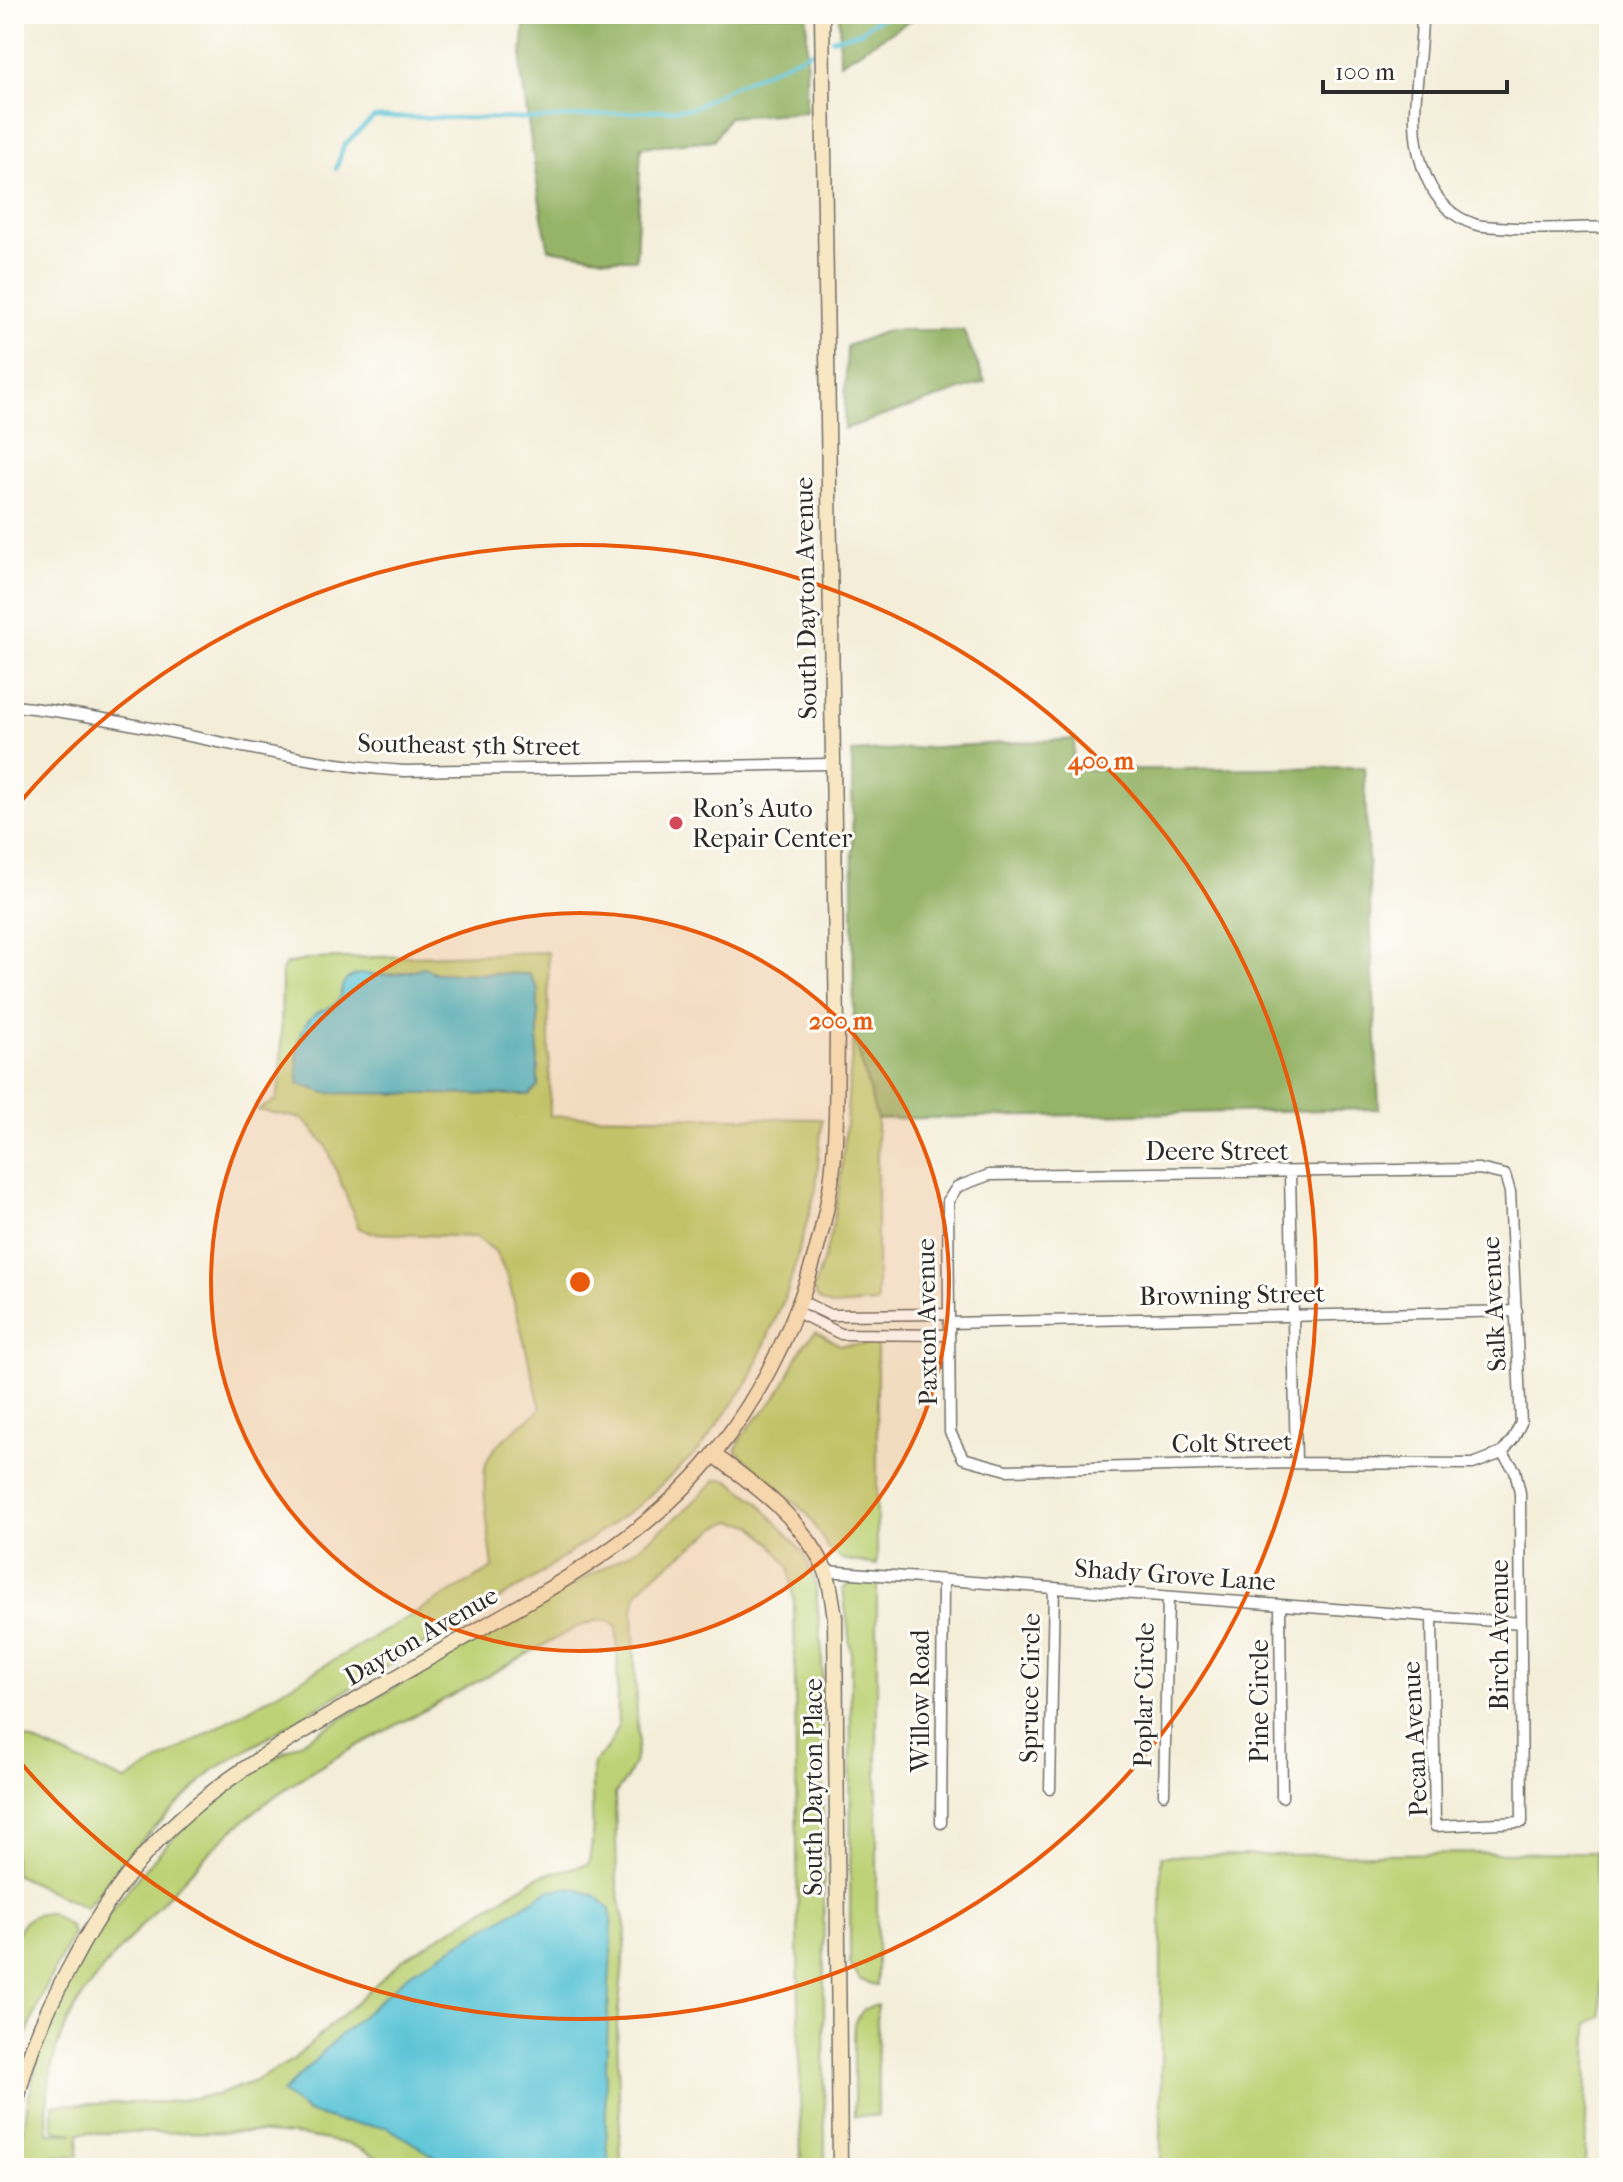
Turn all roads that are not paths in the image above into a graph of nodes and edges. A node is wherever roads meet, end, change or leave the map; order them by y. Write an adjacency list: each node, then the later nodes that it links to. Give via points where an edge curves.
1 (822, 14): 5 (main road, South Dayton Avenue)
2 (1422, 14): 3 (street, via 1415,114 1424,178 1431,190 1475,225 1528,230)
3 (1609, 227)
4 (14, 706): 5 (street, Southeast 5th Street, via 354,768)
5 (832, 764): 8 (main road, South Dayton Avenue, via 837,1030)
6 (1479, 1169): 7 (street, Deere Street); 11 (street, Salk Avenue, via 1505,1175 1510,1192)
7 (1290, 1173): 9 (street, Deere Street, via 989,1175); 12 (street)
8 (831, 1180): 10 (main road, Dayton Avenue)
9 (957, 1187): 13 (street, Paxton Avenue, via 948,1201)
10 (797, 1305): 13 (street, Browning Street, via 830,1315); 13 (street, Browning Street, via 841,1334); 15 (main road, Dayton Avenue, via 762,1380)
11 (1517, 1311): 12 (street, Browning Street); 14 (street, Salk Avenue, via 1521,1423)
12 (1293, 1315): 13 (street, Browning Street); 17 (street)
13 (949, 1324): 16 (street, Paxton Avenue, via 950,1432)
14 (1502, 1453): 17 (street, Colt Street, via 1473,1464); 24 (street, Birch Avenue, via 1515,1470 1520,1493)
15 (714, 1455): 18 (main road, South Dayton Place, via 773,1500 806,1537); 30 (main road, Dayton Avenue, via 624,1541 562,1583 275,1747 171,1827 134,1866 90,1928 33,2047)
16 (963, 1458): 17 (street, Colt Street, via 1007,1470)
17 (1296, 1463)
18 (826, 1571): 19 (street, Shady Grove Lane); 31 (main road, South Dayton Place, via 835,1617)
19 (943, 1580): 20 (street, Shady Grove Lane); 29 (street, Willow Road)
20 (1054, 1588): 21 (street, Shady Grove Lane); 25 (street, Spruce Circle)
21 (1168, 1597): 22 (street, Shady Grove Lane); 26 (street, Poplar Circle)
22 (1280, 1605): 23 (street, Shady Grove Lane); 27 (street, Pine Circle)
23 (1432, 1616): 24 (street, Shady Grove Lane); 28 (street, Pecan Avenue, via 1435,1826)
24 (1521, 1623): 28 (street, Birch Avenue)
25 (1050, 1789)
26 (1164, 1794)
27 (1282, 1797)
28 (1522, 1822)
29 (941, 1823)
30 (14, 2119)
31 (840, 2168)

